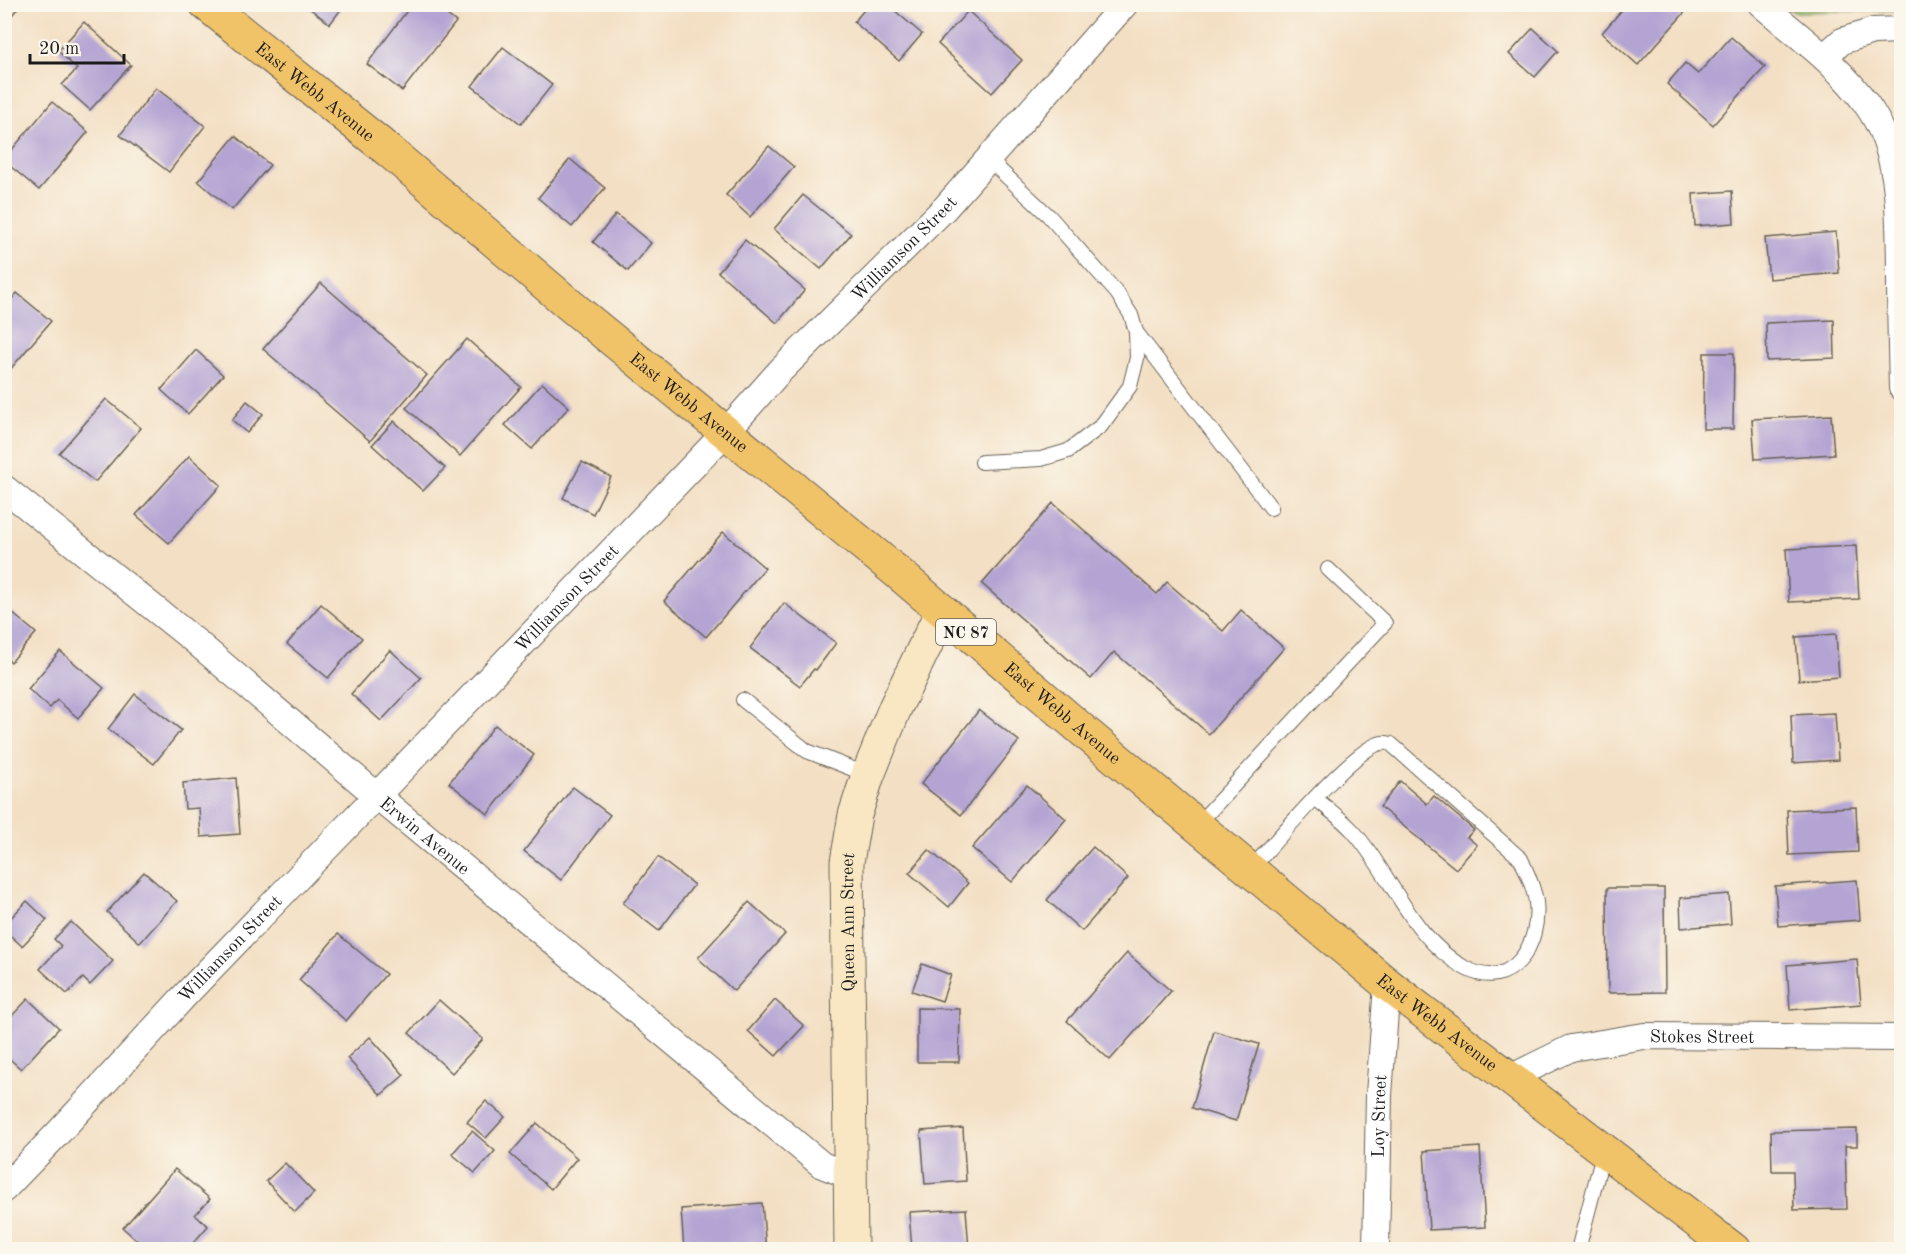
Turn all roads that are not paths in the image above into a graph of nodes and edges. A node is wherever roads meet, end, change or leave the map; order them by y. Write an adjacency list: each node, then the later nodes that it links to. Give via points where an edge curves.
1 (206, 4): 9 (highway, East Webb Avenue / NC 87, via 389,151)
2 (1125, 4): 6 (street, Williamson Street)
3 (1761, 4): 5 (street)
4 (1902, 30): 5 (street, via 1873,31 1842,42)
5 (1824, 57): 8 (street, via 1869,106 1892,159 1899,198)
6 (988, 159): 7 (lane, via 1049,216 1117,293); 9 (street, Williamson Street, via 945,208 779,372)
7 (1136, 332): 10 (lane, via 1137,357 1130,386 1101,426 1068,451 1041,459); 12 (lane)
8 (1902, 388)
9 (724, 433): 14 (highway, East Webb Avenue / NC 87); 17 (street, Williamson Street)
10 (982, 462)
11 (4, 488): 17 (street, Erwin Avenue, via 195,641)
12 (1271, 508)
13 (1328, 569): 19 (lane, via 1385,622)
14 (942, 611): 16 (street, Queen Ann Street); 19 (highway, East Webb Avenue / NC 87)
15 (743, 700): 16 (lane, via 807,751)
16 (867, 775): 25 (street, Queen Ann Street, via 847,862)
17 (375, 795): 25 (street, Erwin Avenue, via 822,1165); 26 (street, Williamson Street)
18 (1315, 798): 18 (lane, via 1369,749 1381,742 1391,744 1521,859 1536,901 1533,940 1523,957 1512,969 1497,975 1473,971 1451,959 1410,915 1353,831); 20 (lane)
19 (1196, 825): 20 (highway, East Webb Avenue / NC 87)
20 (1250, 870): 21 (highway, East Webb Avenue / NC 87)
21 (1387, 984): 23 (highway, East Webb Avenue / NC 87); 28 (street, Loy Street, via 1379,1095)
22 (1902, 1038): 23 (street, Stokes Street, via 1644,1036 1571,1048)
23 (1510, 1078): 24 (highway, East Webb Avenue / NC 87)
24 (1604, 1150): 29 (lane); 30 (highway, East Webb Avenue / NC 87)
25 (850, 1176): 27 (street, Queen Ann Street)
26 (4, 1189)
27 (851, 1250)
28 (1376, 1250)
29 (1578, 1250)
30 (1734, 1250)

